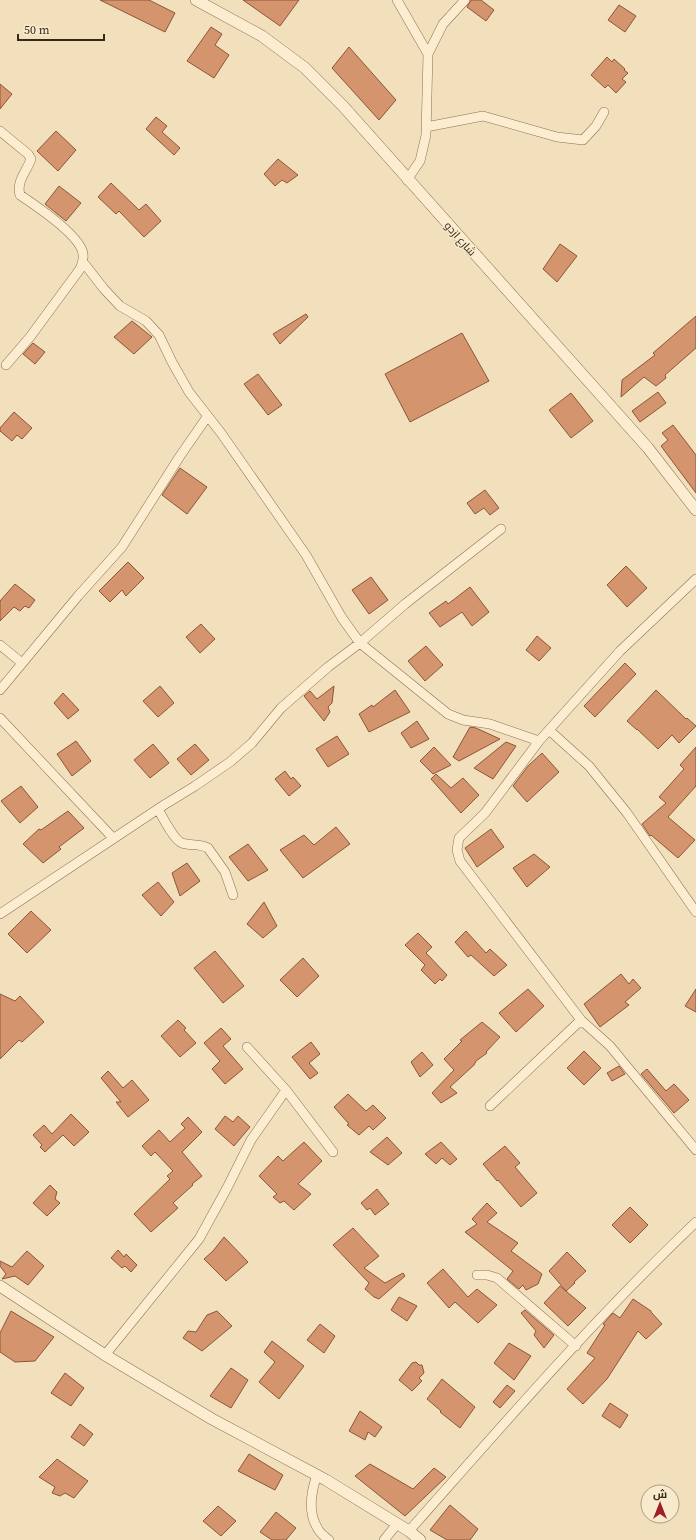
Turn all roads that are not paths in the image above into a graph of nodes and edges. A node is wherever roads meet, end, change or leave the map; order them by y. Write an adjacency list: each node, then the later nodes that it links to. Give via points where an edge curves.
1 (196, 0): 8 (street, شارع ازدو, via 262,36 305,68 343,106)
2 (397, 0): 4 (street)
3 (465, 0): 4 (street, via 443,24)
4 (428, 54): 6 (street)
5 (604, 112): 6 (street, via 583,140 557,137 482,116)
6 (426, 127): 8 (street, via 420,161)
7 (0, 131): 9 (street, via 31,159 18,188 20,195 73,236 81,248)
8 (408, 180): 12 (street, شارع ازدو, via 648,448)
9 (83, 262): 10 (street, via 30,337); 11 (street, via 120,306 146,321 159,335 189,392)
10 (6, 365)
11 (207, 417): 15 (street, via 221,433 306,555); 17 (street, via 122,547)
12 (696, 510)
13 (501, 529): 15 (street, via 405,604)
14 (696, 579): 20 (street, via 620,651)
15 (360, 644): 21 (street, via 448,714 463,720 490,724); 22 (street, via 328,667 280,708 252,743 230,762)
16 (0, 645): 17 (street)
17 (22, 663): 18 (street)
18 (0, 690)
19 (0, 718): 23 (street)
20 (549, 730): 21 (street); 25 (street, via 589,766 627,813)
21 (539, 741): 27 (street, via 485,813 459,838 457,850 460,860)
22 (158, 809): 23 (street); 24 (street, via 183,844 204,845 208,848 225,872)
23 (113, 838): 26 (street)
24 (233, 895)
25 (696, 912)
26 (0, 914)
27 (581, 1020): 30 (street); 31 (street, via 610,1046)
28 (247, 1047): 29 (street)
29 (286, 1090): 32 (street); 37 (street, via 251,1140 199,1239)
30 (490, 1106)
31 (696, 1150)
32 (333, 1152)
33 (696, 1222): 36 (street)
34 (477, 1275): 36 (street, via 497,1278)
35 (0, 1286): 37 (street)
36 (576, 1346): 40 (street)
37 (105, 1355): 38 (street, via 212,1419)
38 (316, 1475): 39 (street); 41 (street, via 311,1494 311,1514 318,1529)
39 (397, 1524): 40 (street); 42 (street)
40 (409, 1531): 43 (street)
41 (329, 1540)
42 (384, 1540)
43 (420, 1540)

